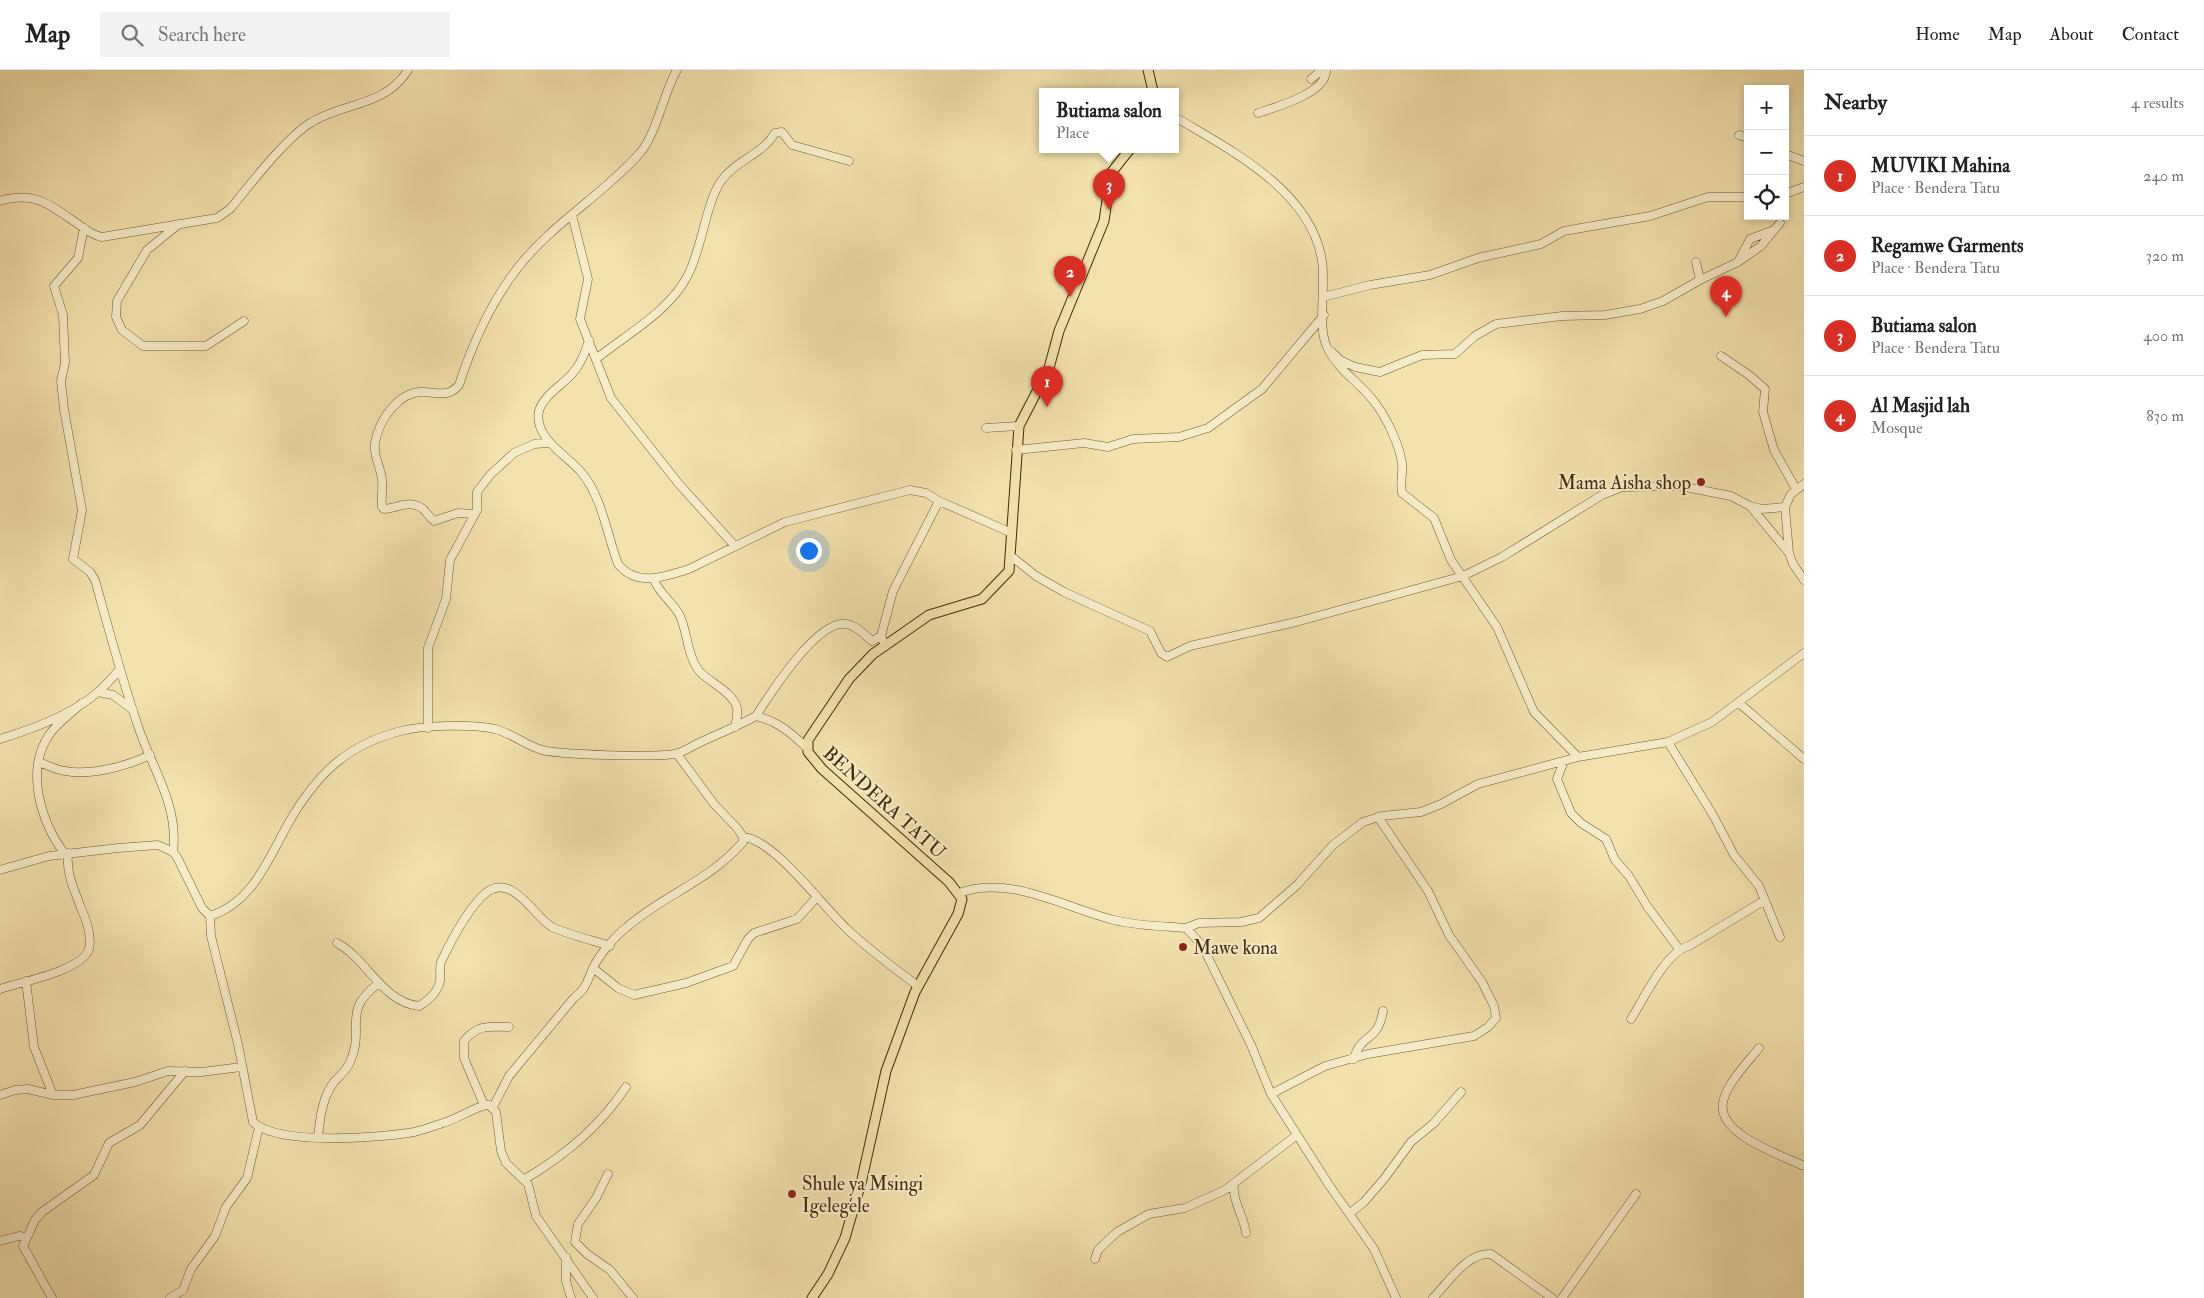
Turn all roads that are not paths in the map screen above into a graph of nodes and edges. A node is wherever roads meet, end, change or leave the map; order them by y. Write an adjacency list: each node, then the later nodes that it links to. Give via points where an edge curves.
1 (408, 70): 21 (street, via 381,95 326,114 301,130 223,215)
2 (676, 70): 20 (street, via 641,151 604,189)
3 (1148, 70): 7 (main road)
4 (1322, 70): 6 (street)
5 (1326, 70): 8 (street, via 1319,86)
6 (1311, 79)
7 (1152, 88)
8 (1258, 113)
9 (1179, 118): 28 (street, via 1244,159 1276,184 1294,204 1318,246 1322,261)
10 (1739, 134): 11 (street)
11 (1744, 136)
12 (1127, 153): 35 (main road, BENDERA TATU, via 1110,173 1104,221 1059,331 1049,368)
13 (1789, 155): 15 (street)
14 (849, 161): 34 (street, via 792,145 782,132 775,133 763,150 721,181 688,275 679,289)
15 (1804, 161)
16 (1804, 187): 17 (street)
17 (1789, 193)
18 (1744, 197): 28 (street, via 1708,198 1650,216 1564,232 1541,244 1478,258 1430,275 1370,284)
19 (0, 201): 23 (street, via 28,196 49,205)
20 (572, 215): 31 (street, via 588,279 580,320); 44 (street, via 516,269 495,303 453,392 406,395 391,409 375,442 384,510 414,505 434,520 458,513)
21 (180, 223): 23 (street, via 106,238 95,236); 30 (street, via 147,250 115,304 122,330 143,346 206,346)
22 (1780, 223): 24 (street)
23 (84, 228): 54 (street, via 78,258 54,286 63,314 65,364 61,381 82,510 73,559 95,580)
24 (1774, 230): 26 (street, via 1761,246); 26 (street, via 1750,239)
25 (1696, 262): 27 (street)
26 (1738, 262): 27 (street)
27 (1700, 280): 32 (street, via 1663,301 1640,309 1496,324 1475,336 1455,354 1422,355 1380,372 1355,368 1340,360)
28 (1323, 297): 29 (street)
29 (1324, 315): 32 (street); 38 (street, via 1262,389 1208,428 1179,436 1133,439 1108,447 1084,443)
30 (244, 321)
31 (589, 340): 34 (street); 37 (street, via 580,364 539,411 541,427)
32 (1326, 345): 49 (street, via 1336,364 1376,405 1400,454 1402,493 1434,518 1451,560)
33 (1721, 356): 40 (street, via 1765,389 1763,412 1774,450)
34 (596, 360): 46 (street, via 611,398 679,484)
35 (1019, 426): 36 (street); 38 (main road, BENDERA TATU)
36 (986, 428)
37 (550, 442): 44 (street, via 523,447 502,463 479,488); 50 (street, via 588,482 618,564 624,572)
38 (1016, 450): 45 (main road, BENDERA TATU)
39 (1804, 484): 40 (street)
40 (1796, 489): 43 (street, via 1790,494)
41 (939, 501): 45 (street); 46 (street, via 916,490 900,491 785,522); 52 (street, via 893,591)
42 (1750, 506): 43 (street, via 1762,509); 47 (street); 49 (street, via 1731,496 1680,486 1622,487 1602,495 1502,557)
43 (1785, 507): 47 (street)
44 (474, 514): 61 (street, via 450,560 446,599 428,648)
45 (1012, 533): 48 (main road, BENDERA TATU)
46 (734, 545): 50 (street, via 689,569)
47 (1789, 553): 51 (street)
48 (1011, 556): 49 (street, via 1057,588 1150,632 1161,652 1167,656 1190,646 1296,622); 52 (main road, BENDERA TATU, via 1009,571 982,599 929,616)
49 (1464, 576): 67 (street, via 1500,632 1534,712)
50 (654, 579): 60 (street, via 680,617 698,670 733,699 738,709)
51 (1804, 580)
52 (883, 640): 59 (street, via 872,641 848,624 840,624 828,631 808,644 774,686); 64 (main road, BENDERA TATU, via 849,679 808,740)
53 (1804, 653): 57 (street)
54 (120, 669): 55 (street); 58 (street)
55 (98, 692): 56 (street); 58 (street, via 113,695)
56 (82, 703): 62 (street, via 42,724); 70 (street, via 50,733)
57 (1739, 703): 63 (street, via 1712,722); 68 (street)
58 (133, 710): 66 (street)
59 (756, 716): 60 (street); 64 (street, via 770,719 785,728)
60 (735, 727): 65 (street)
61 (428, 728): 65 (street, via 495,729 538,749 556,753); 79 (street, via 402,730 358,746 324,773 247,892 232,906)
62 (0, 739)
63 (1668, 742): 67 (street); 78 (street, via 1713,814 1734,855 1759,886)
64 (807, 748): 76 (main road, BENDERA TATU, via 822,769)
65 (677, 754): 72 (street)
66 (150, 755): 70 (street, via 131,764 84,771 66,772); 73 (street, via 173,818)
67 (1578, 757): 69 (street)
68 (1804, 759)
69 (1564, 761): 71 (street, via 1478,784 1421,812); 84 (street, via 1557,779 1571,813 1580,823 1606,838 1615,860)
70 (38, 762): 74 (street, via 38,790 48,830)
71 (1378, 817): 80 (street, via 1363,822 1333,844 1297,885 1259,918 1199,923); 94 (street, via 1428,891 1449,935 1482,982 1496,1018 1474,1036 1386,1049)
72 (743, 837): 77 (street, via 751,837 767,846); 83 (street, via 743,842 732,854 702,879 626,927)
73 (173, 852): 74 (street, via 158,845); 79 (street, via 202,908)
74 (66, 853): 75 (street); 86 (street, via 69,877 88,930 88,951 84,958 71,966)
75 (0, 870)
76 (959, 893): 80 (street, via 981,887 1016,890 1112,920); 88 (main road, via 962,899 958,914)
77 (817, 897): 85 (street, via 797,919 754,933 733,966 693,981 634,995 618,988); 88 (street, via 848,930)
78 (1764, 900): 81 (street); 84 (street)
79 (210, 916): 95 (street, via 211,936)
80 (1186, 928): 99 (street, via 1202,945)
81 (1780, 937)
82 (337, 943): 87 (street, via 360,960)
83 (610, 946): 85 (street); 87 (street, via 550,926 517,894 496,888 482,897 457,932 442,961 440,982 427,1001 418,1006 409,1005)
84 (1679, 949): 91 (street, via 1662,968)
85 (593, 968): 103 (street, via 585,989 509,1076)
86 (26, 981): 89 (street); 101 (street, via 34,1047)
87 (379, 983): 106 (street, via 364,994 356,1009 353,1053 345,1071 332,1084 320,1113)
88 (918, 986): 123 (main road, via 886,1071 845,1238)
89 (0, 989)
90 (1383, 1011): 94 (street, via 1381,1026 1360,1044)
91 (1631, 1019)
92 (509, 1027): 102 (street, via 478,1028 464,1042 464,1058)
93 (1758, 1048): 107 (street, via 1726,1092 1722,1103 1724,1117 1738,1134)
94 (1354, 1059): 99 (street, via 1325,1066)
95 (241, 1067): 96 (street); 104 (street, via 251,1116)
96 (185, 1071): 101 (street, via 168,1071 88,1093); 114 (street, via 140,1125 109,1143 94,1176 42,1212)
97 (626, 1087): 109 (street, via 611,1110 592,1128 540,1171)
98 (1461, 1092): 112 (street, via 1411,1142 1384,1179)
99 (1271, 1094): 105 (street)
100 (0, 1095): 101 (street, via 28,1089)
101 (53, 1095)
102 (484, 1105): 103 (street); 106 (street, via 456,1119 415,1132 356,1138)
103 (493, 1107): 109 (street, via 506,1164)
104 (259, 1127): 106 (street); 119 (street, via 247,1178 226,1207 215,1236 191,1269 183,1290)
105 (1297, 1135): 110 (street); 112 (street)
106 (318, 1137)
107 (1804, 1166)
108 (608, 1174): 122 (street, via 578,1224 576,1242 610,1270)
109 (525, 1179): 116 (street, via 536,1216)
110 (1234, 1184): 113 (street, via 1233,1192); 117 (street, via 1185,1208 1149,1214 1107,1240)
111 (1636, 1194): 127 (street)
112 (1350, 1213): 124 (street, via 1374,1249)
113 (1246, 1233)
114 (26, 1237): 115 (street); 118 (street, via 24,1251)
115 (0, 1241)
116 (566, 1257): 120 (street, via 566,1281); 121 (street)
117 (1095, 1259)
118 (52, 1298)
119 (170, 1298)
120 (571, 1298)
121 (592, 1298)
122 (633, 1298)
123 (812, 1298)
124 (1396, 1298)
125 (1433, 1298): 126 (street, via 1473,1257 1483,1254 1491,1254)
126 (1552, 1298)
127 (1562, 1298)

